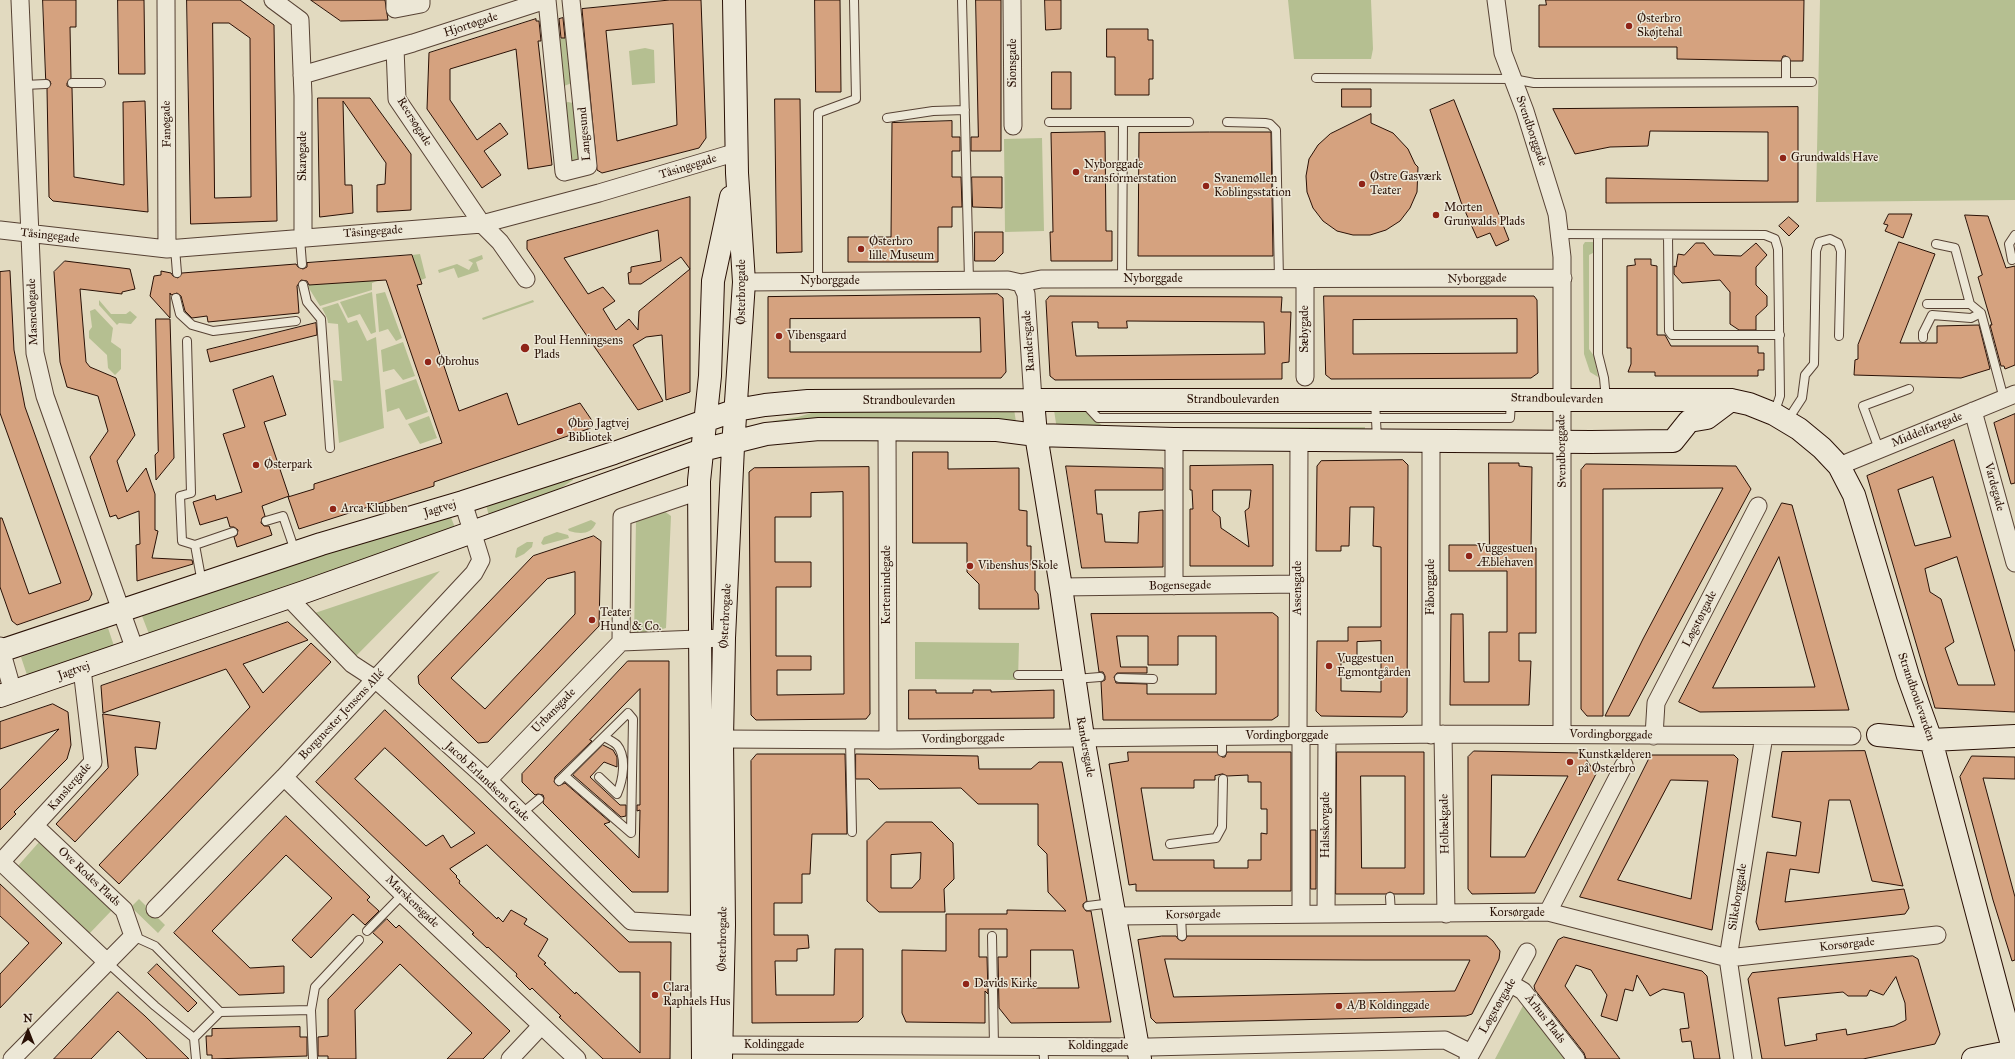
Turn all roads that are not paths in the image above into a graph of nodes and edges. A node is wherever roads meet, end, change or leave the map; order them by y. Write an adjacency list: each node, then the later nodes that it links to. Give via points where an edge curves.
1 (20, 0): 23 (street, Masnedøgade)
2 (166, 0): 41 (street, Fanøgade)
3 (273, 0): 15 (street, via 300,20)
4 (395, 0): 5 (street, via 395,9 421,4)
5 (421, 0)
6 (547, 0): 7 (street, Langesund, via 564,172 588,166); 13 (street, Hjortøgade)
7 (572, 0)
8 (734, 0): 31 (street, Østerbrogade)
9 (854, 0): 51 (lane, via 856,99 818,113)
10 (962, 0): 24 (lane)
11 (1012, 0): 30 (street, Sionsgade)
12 (1496, 0): 17 (street, Svendborggade, via 1503,54)
13 (395, 48): 15 (street); 32 (street, Reersøgade, via 397,99)
14 (1786, 61): 18 (lane)
15 (302, 75): 39 (street, Skarøgade)
16 (1316, 78): 17 (lane)
17 (1513, 79): 18 (lane, Svendborggade, via 1534,83); 35 (street, Svendborggade, via 1549,185 1557,214)
18 (1786, 82): 19 (lane, Svendborggade)
19 (1812, 82)
20 (72, 83): 21 (lane)
21 (101, 83)
22 (46, 84): 23 (lane)
23 (24, 85): 34 (street, Masnedøgade)
24 (965, 110): 25 (lane, via 933,111); 48 (lane)
25 (887, 118)
26 (1049, 122): 27 (lane)
27 (1123, 122): 28 (lane); 47 (lane)
28 (1189, 122)
29 (1227, 122): 49 (lane, via 1265,123 1276,130)
30 (1013, 126)
31 (737, 162): 32 (street, Tåsingegade, via 599,193); 52 (street, Østerbrogade); 75 (street, Østerbrogade, via 713,281)
32 (482, 224): 39 (street, Tåsingegade); 46 (street, Reersøgade, via 500,242)
33 (0, 230): 34 (street, Tåsingegade)
34 (31, 234): 41 (street, Tåsingegade); 102 (street, Masnedøgade, via 35,353 45,396)
35 (1559, 234): 36 (lane); 45 (street, Svendborggade)
36 (1598, 235): 37 (lane); 69 (lane, via 1598,354)
37 (1668, 235): 60 (lane, via 1765,235 1775,240 1778,249); 60 (lane, via 1669,331 1672,335)
38 (2015, 236): 42 (lane, via 2008,244)
39 (301, 238): 41 (street, Tåsingegade); 43 (lane)
40 (1936, 244): 57 (lane, via 1955,248)
41 (171, 249): 44 (lane)
42 (2012, 260)
43 (302, 264)
44 (177, 274)
45 (1563, 278): 50 (street, Nyborggade); 67 (street, Svendborggade)
46 (526, 279)
47 (1122, 279): 49 (street, Nyborggade); 53 (street, Nyborggade, via 1042,280)
48 (969, 280): 51 (street, Nyborggade); 53 (street, Nyborggade, via 1008,280)
49 (1279, 280): 50 (street, Nyborggade)
50 (1305, 280): 64 (street, Sæbygade)
51 (818, 281): 52 (street, Nyborggade)
52 (744, 282): 72 (street, Østerbrogade)
53 (1021, 283): 68 (street, Randersgade, via 1026,294)
54 (303, 285): 84 (lane, via 307,302 321,319)
55 (176, 298): 59 (lane, via 180,314 192,325 213,331)
56 (1927, 304): 57 (lane)
57 (1970, 304): 58 (lane)
58 (1981, 313): 62 (lane, via 1971,318 1932,315); 66 (lane)
59 (296, 321)
60 (1780, 335): 74 (lane)
61 (1839, 336): 74 (lane, via 1841,251 1838,243 1827,239 1819,242 1816,251 1814,364 1805,375 1800,403)
62 (1923, 338)
63 (187, 341): 94 (lane, via 191,493 180,496 182,541)
64 (1305, 377)
65 (1909, 389): 85 (lane, via 1863,406)
66 (2009, 397): 73 (street, Middelfartgade)
67 (1561, 399): 69 (street, Strandboulevarden); 71 (street, Strandboulevarden, via 1511,399); 83 (street, Svendborggade)
68 (1033, 400): 71 (street, Strandboulevarden); 72 (street, Strandboulevarden, via 808,401); 77 (street, Randersgade)
69 (1606, 400): 70 (street, Strandboulevarden)
70 (1731, 400): 74 (street, Strandboulevarden, via 1749,404); 83 (street, via 1707,418 1689,421 1673,441)
71 (1375, 409): 80 (lane)
72 (736, 410): 75 (street, Jagtvej); 82 (street, Østerbrogade)
73 (1973, 411): 85 (street, Middelfartgade); 96 (street, Vardegade)
74 (1780, 418): 87 (street, Strandboulevarden, via 1799,429)
75 (706, 420): 86 (street, Østerbrogade); 89 (street, Jagtvej, via 614,454)
76 (887, 429): 77 (street, via 997,430); 82 (street, via 789,431); 129 (street, Kertemindegade)
77 (1036, 435): 78 (street); 100 (street, Randersgade)
78 (1174, 439): 79 (street); 99 (street)
79 (1299, 440): 80 (street); 98 (street, Assensgade)
80 (1377, 440): 81 (street)
81 (1431, 440): 83 (street); 116 (street, Fåborggade)
82 (734, 442): 86 (street); 103 (street, Østerbrogade)
83 (1562, 442): 117 (street, Svendborggade)
84 (330, 448)
85 (1879, 449): 87 (street, Middelfartgade)
86 (702, 450): 88 (street, Østerbrogade); 93 (street, Jagtvej)
87 (1839, 466): 130 (street, Strandboulevarden, via 1854,495 1908,676)
88 (699, 491): 104 (street, Østerbrogade); 105 (street, via 622,517)
89 (463, 502): 93 (street, Borgmester Jensens Allé); 95 (street, Jagtvej)
90 (1758, 506): 121 (street, Løgstørgade, via 1656,703)
91 (266, 521): 95 (lane, via 283,516)
92 (233, 532): 94 (lane)
93 (473, 532): 101 (street, Jagtvej); 113 (street, Borgmester Jensens Allé, via 481,560 474,573)
94 (195, 545): 97 (lane)
95 (295, 552): 97 (street, Jagtvej)
96 (2015, 563)
97 (202, 583): 102 (street, Jagtvej)
98 (1298, 584): 99 (street, Bogensegade); 119 (street, Assensgade)
99 (1174, 586): 100 (street, Bogensegade)
100 (1061, 587): 110 (street, Randersgade)
101 (288, 597): 107 (street, Jagtvej); 113 (street, Jacob Erlandsens Gade, via 352,664)
102 (120, 611): 106 (street, Jagtvej); 107 (street)
103 (724, 638): 104 (street); 127 (street, Østerbrogade)
104 (701, 640): 105 (street); 127 (street, Østerbrogade)
105 (621, 642): 135 (street, Urbansgade)
106 (0, 649): 115 (street, Jagtvej)
107 (134, 650): 108 (street, Jagtvej)
108 (82, 669): 115 (street, Jagtvej); 138 (street, Kanslergade, via 93,762)
109 (1018, 675): 110 (lane)
110 (1074, 677): 111 (lane); 126 (street, Randersgade)
111 (1100, 677)
112 (1119, 678): 114 (lane)
113 (376, 679): 132 (street, Borgmester Jensens Allé); 135 (street, Jacob Erlandsens Gade)
114 (1153, 679)
115 (7, 694)
116 (1437, 734): 117 (street, Vordingborggade); 120 (street, Vordingborggade); 151 (street, Holbækgade)
117 (1562, 734): 121 (street, Vordingborggade)
118 (1878, 735): 130 (street)
119 (1300, 736): 120 (street, Vordingborggade); 126 (street, Vordingborggade, via 1222,744); 148 (street, Halsskovgade)
120 (1327, 736): 149 (street, Halsskovgade)
121 (1654, 736): 122 (street, Vordingborggade)
122 (1764, 736): 123 (street, Vordingborggade); 162 (street, Silkeborggade)
123 (1852, 736)
124 (2015, 736): 130 (street)
125 (604, 737): 125 (lane, via 562,778 631,833 633,719 628,713); 133 (lane, via 617,744 624,758 617,794)
126 (1083, 737): 129 (street, Vordingborggade); 146 (street, Randersgade)
127 (711, 739): 128 (street, Vordingborggade); 153 (street, Østerbrogade); 154 (street, Østerbrogade)
128 (850, 740): 129 (street, Vordingborggade); 139 (lane)
129 (888, 740)
130 (1931, 740): 174 (street, Strandboulevarden)
131 (1624, 766): 147 (street)
132 (284, 777): 142 (street, Marskensgade); 145 (street, Borgmester Jensens Allé)
133 (599, 777)
134 (1223, 779): 140 (lane, via 1222,826 1216,838)
135 (488, 780): 137 (street, Jacob Erlandsens Gade)
136 (539, 799): 137 (lane)
137 (521, 814): 154 (street, Jacob Erlandsens Gade, via 631,921)
138 (35, 826): 141 (street, Kanslergade); 157 (street, Ove Rodes Plads, via 124,910)
139 (852, 832)
140 (1170, 844)
141 (1, 862): 163 (street)
142 (403, 894): 155 (lane); 167 (street, Marskensgade)
143 (1390, 897): 150 (lane)
144 (1088, 906): 146 (lane)
145 (155, 909)
146 (1114, 910): 152 (street, Korsørgade); 173 (street, Randersgade)
147 (1548, 912): 151 (street, Korsørgade); 162 (street, Korsørgade)
148 (1301, 914): 149 (street, Korsørgade); 152 (street, Korsørgade)
149 (1326, 914): 150 (street, Korsørgade)
150 (1391, 914): 151 (street, Korsørgade)
151 (1446, 914)
152 (1181, 916): 159 (lane)
153 (724, 925): 154 (street); 170 (street, Østerbrogade)
154 (702, 926): 170 (street, Østerbrogade)
155 (366, 931)
156 (1937, 935): 162 (street, Korsørgade)
157 (133, 936): 163 (street); 166 (lane, via 155,946)
158 (992, 936): 169 (lane)
159 (1182, 936)
160 (359, 940): 165 (lane, via 315,987)
161 (1527, 952): 164 (street, Løgstørgade)
162 (1728, 958): 182 (street, Silkeborggade)
163 (107, 962): 168 (lane); 176 (street)
164 (1511, 984): 175 (street, Løgstørgade); 181 (street, Århus Plads, via 1523,991)
165 (311, 1010): 166 (lane); 178 (lane)
166 (220, 1012): 168 (lane)
167 (541, 1026): 179 (street); 180 (street, Marskensgade)
168 (194, 1038): 177 (lane)
169 (994, 1046): 171 (street, Koldinggade); 172 (street, Koldinggade)
170 (712, 1052): 171 (street, Koldinggade)
171 (851, 1052)
172 (1044, 1052): 173 (street, Koldinggade)
173 (1139, 1053): 175 (street, Koldinggade, via 1445,1040)
174 (2015, 1053): 183 (street)
175 (1469, 1056)
176 (12, 1059)
177 (196, 1059)
178 (313, 1059)
179 (510, 1059)
180 (577, 1059)
181 (1576, 1059)
182 (1743, 1059)
183 (1973, 1059)

